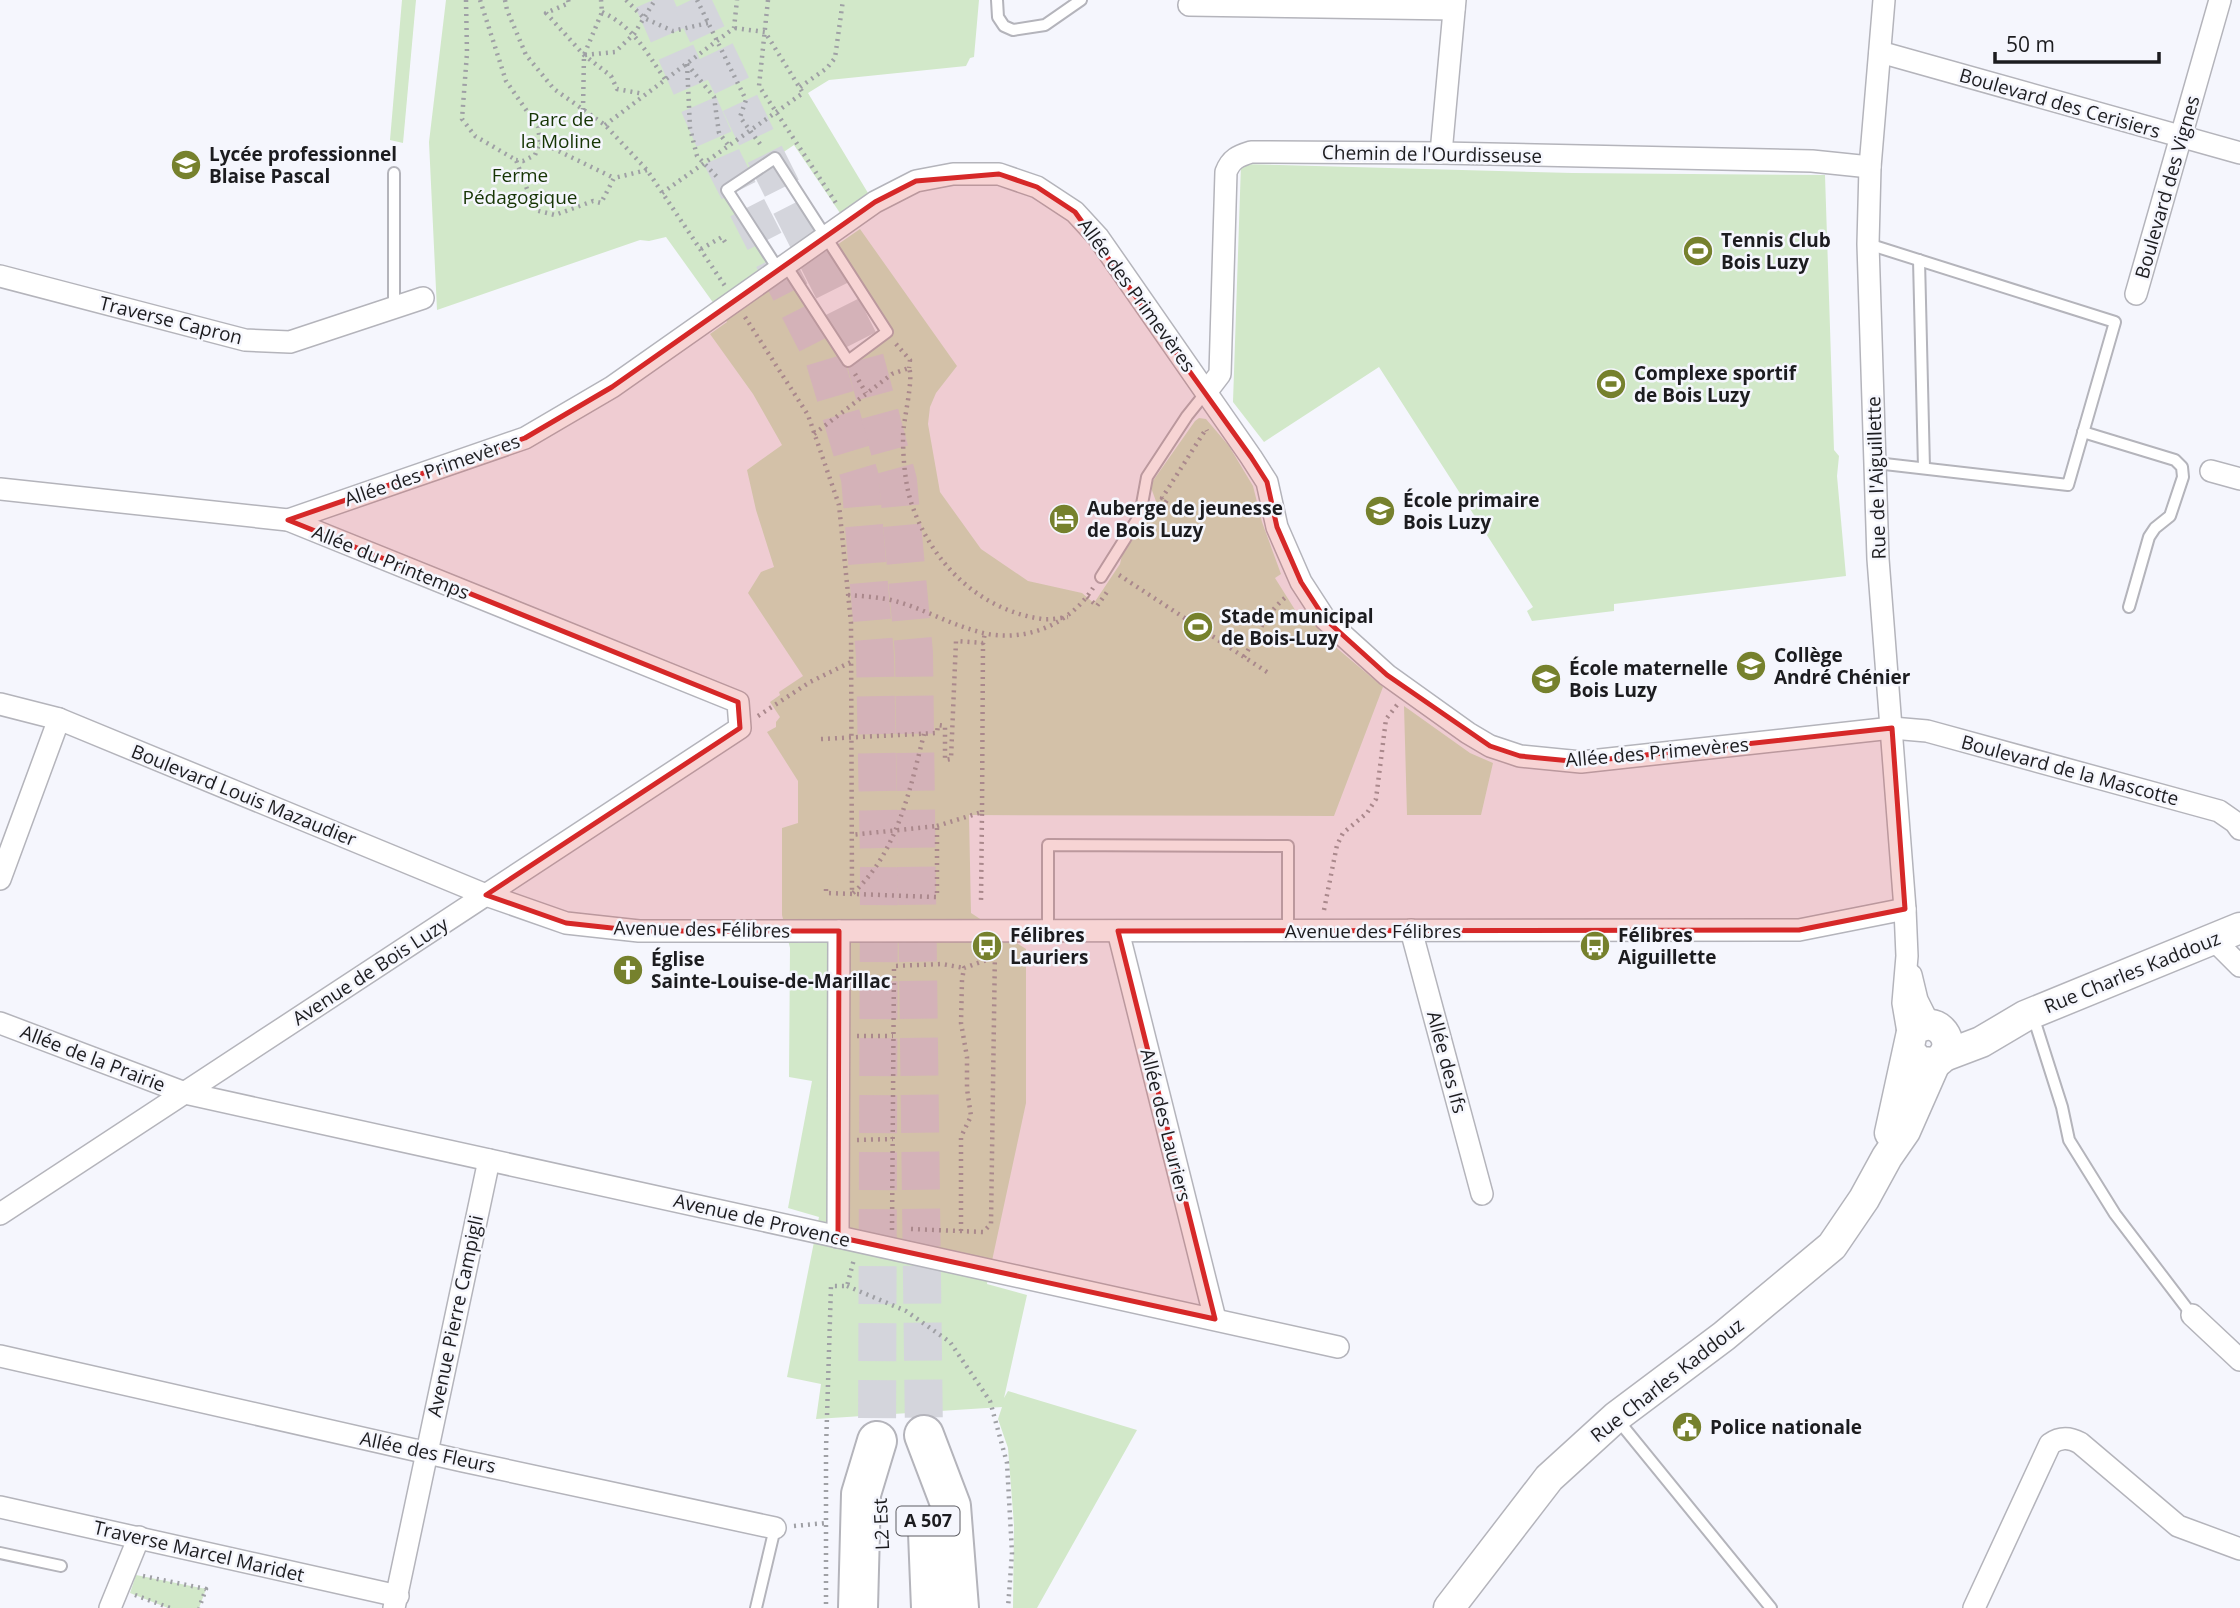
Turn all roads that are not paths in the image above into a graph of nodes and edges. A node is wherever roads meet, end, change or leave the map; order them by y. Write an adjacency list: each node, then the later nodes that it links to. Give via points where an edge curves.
1 (997, 0): 2 (lane, via 998,17 1013,30 1045,25)
2 (1081, 0)
3 (1884, 0): 7 (street, Rue de l'Aiguillette)
4 (2220, 0): 8 (street, Boulevard des Vignes)
5 (1189, 5): 6 (street)
6 (1455, 5): 9 (street)
7 (1880, 52): 8 (street, Boulevard des Cerisiers); 11 (street, Rue de l'Aiguillette)
8 (2182, 137): 10 (street, Boulevard des Cerisiers); 18 (street, Boulevard des Vignes)
9 (1441, 153): 11 (street, Chemin de l'Ourdisseuse, via 1812,161); 21 (street, Chemin de l'Ourdisseuse, via 1251,152 1230,161 1220,374)
10 (2240, 153)
11 (1870, 167): 14 (street, Rue de l'Aiguillette)
12 (394, 173): 20 (lane)
13 (826, 236): 16 (street, Allée des Primevères); 16 (lane, via 775,158 727,190); 16 (lane, via 887,332 848,360); 21 (street, Allée des Primevères, via 916,181 953,174 999,174 1037,187 1075,212 1098,237)
14 (1868, 244): 15 (lane); 23 (street, Rue de l'Aiguillette)
15 (1919, 260): 22 (lane, via 2115,322); 24 (lane)
16 (782, 267): 28 (street, Allée des Primevères, via 611,387 525,438)
17 (0, 276): 20 (street, Traverse Capron, via 245,340 290,342)
18 (2136, 294)
19 (423, 298): 20 (street, Traverse Capron)
20 (394, 308)
21 (1207, 390): 29 (lane, via 1150,471 1140,515); 34 (street, Allée des Primevères, via 1267,482 1277,527 1301,582 1325,619 1387,675 1490,746 1520,756 1581,762)
22 (2083, 432): 24 (lane, via 2068,485); 30 (lane, via 2175,460 2182,467 2183,477 2169,516 2149,537)
23 (1876, 463): 24 (lane); 34 (street, Rue de l'Aiguillette, via 1878,559)
24 (1924, 468)
25 (2211, 471): 26 (street)
26 (2240, 478)
27 (0, 489): 28 (street, Allée du Printemps)
28 (288, 520): 33 (street, Allée du Printemps, via 738,702)
29 (1104, 572)
30 (2129, 607)
31 (0, 704): 32 (street, Boulevard Louis Mazaudier)
32 (59, 719): 36 (street); 37 (street, Boulevard Louis Mazaudier)
33 (740, 728): 37 (street, Avenue de Bois Luzy)
34 (1892, 729): 35 (street, Boulevard de la Mascotte, via 1927,731 2219,811); 38 (street, Rue de l'Aiguillette)
35 (2240, 829)
36 (0, 879)
37 (486, 895): 41 (street, Avenue des Félibres, via 566,923 639,931); 49 (street, Avenue de Bois Luzy)
38 (1905, 909): 40 (street, Avenue des Félibres, via 1799,930); 48 (street, Rue de l'Aiguillette, via 1907,956)
39 (1288, 930): 40 (street, Avenue des Félibres); 42 (lane, via 1288,846 1048,845); 43 (street, Avenue des Félibres)
40 (1411, 930): 51 (street, Allée des Ifs)
41 (839, 931): 42 (street, Avenue des Félibres); 53 (street)
42 (1048, 931): 43 (street, Avenue des Félibres)
43 (1118, 931): 55 (street, Allée des Lauriers)
44 (2227, 934): 45 (street); 46 (street, Rue Charles Kaddouz)
45 (2240, 966)
46 (2029, 1014): 48 (street, Rue Charles Kaddouz); 54 (lane, via 2069,1140 2115,1214)
47 (0, 1023): 49 (street, Allée de la Prairie)
48 (1928, 1043): 59 (street, Rue Charles Kaddouz, via 1905,1131 1832,1246 1724,1336)
49 (185, 1093): 50 (street, Avenue de Provence); 52 (street, Avenue de Bois Luzy)
50 (489, 1160): 53 (street, Avenue de Provence); 60 (street, Avenue Pierre Campigli)
51 (1482, 1194)
52 (0, 1214)
53 (847, 1239): 55 (street, Avenue de Provence, via 892,1238)
54 (2192, 1315): 58 (street)
55 (1215, 1319): 56 (street, Avenue de Provence)
56 (1338, 1347)
57 (0, 1356): 60 (street, Allée des Fleurs)
58 (2240, 1360)
59 (1616, 1417): 74 (street, Rue Charles Kaddouz, via 1549,1478); 75 (lane)
60 (425, 1452): 62 (street, Allée des Fleurs); 68 (street, Avenue Pierre Campigli)
61 (0, 1507): 63 (street, Traverse Marcel Maridet)
62 (775, 1528): 69 (lane)
63 (139, 1537): 67 (street); 68 (street, Traverse Marcel Maridet)
64 (2240, 1549): 76 (street, via 2178,1526 2080,1443 2072,1438 2055,1440)
65 (0, 1553): 66 (lane)
66 (61, 1566)
67 (113, 1600)
68 (396, 1602)
69 (756, 1608)
70 (858, 1608): 71 (highway, L2 Est / A 507, via 861,1494 877,1441)
71 (886, 1608)
72 (931, 1608): 73 (highway, A 507, via 924,1434 951,1506)
73 (959, 1608)
74 (1449, 1608)
75 (1770, 1608)
76 (1974, 1608)

